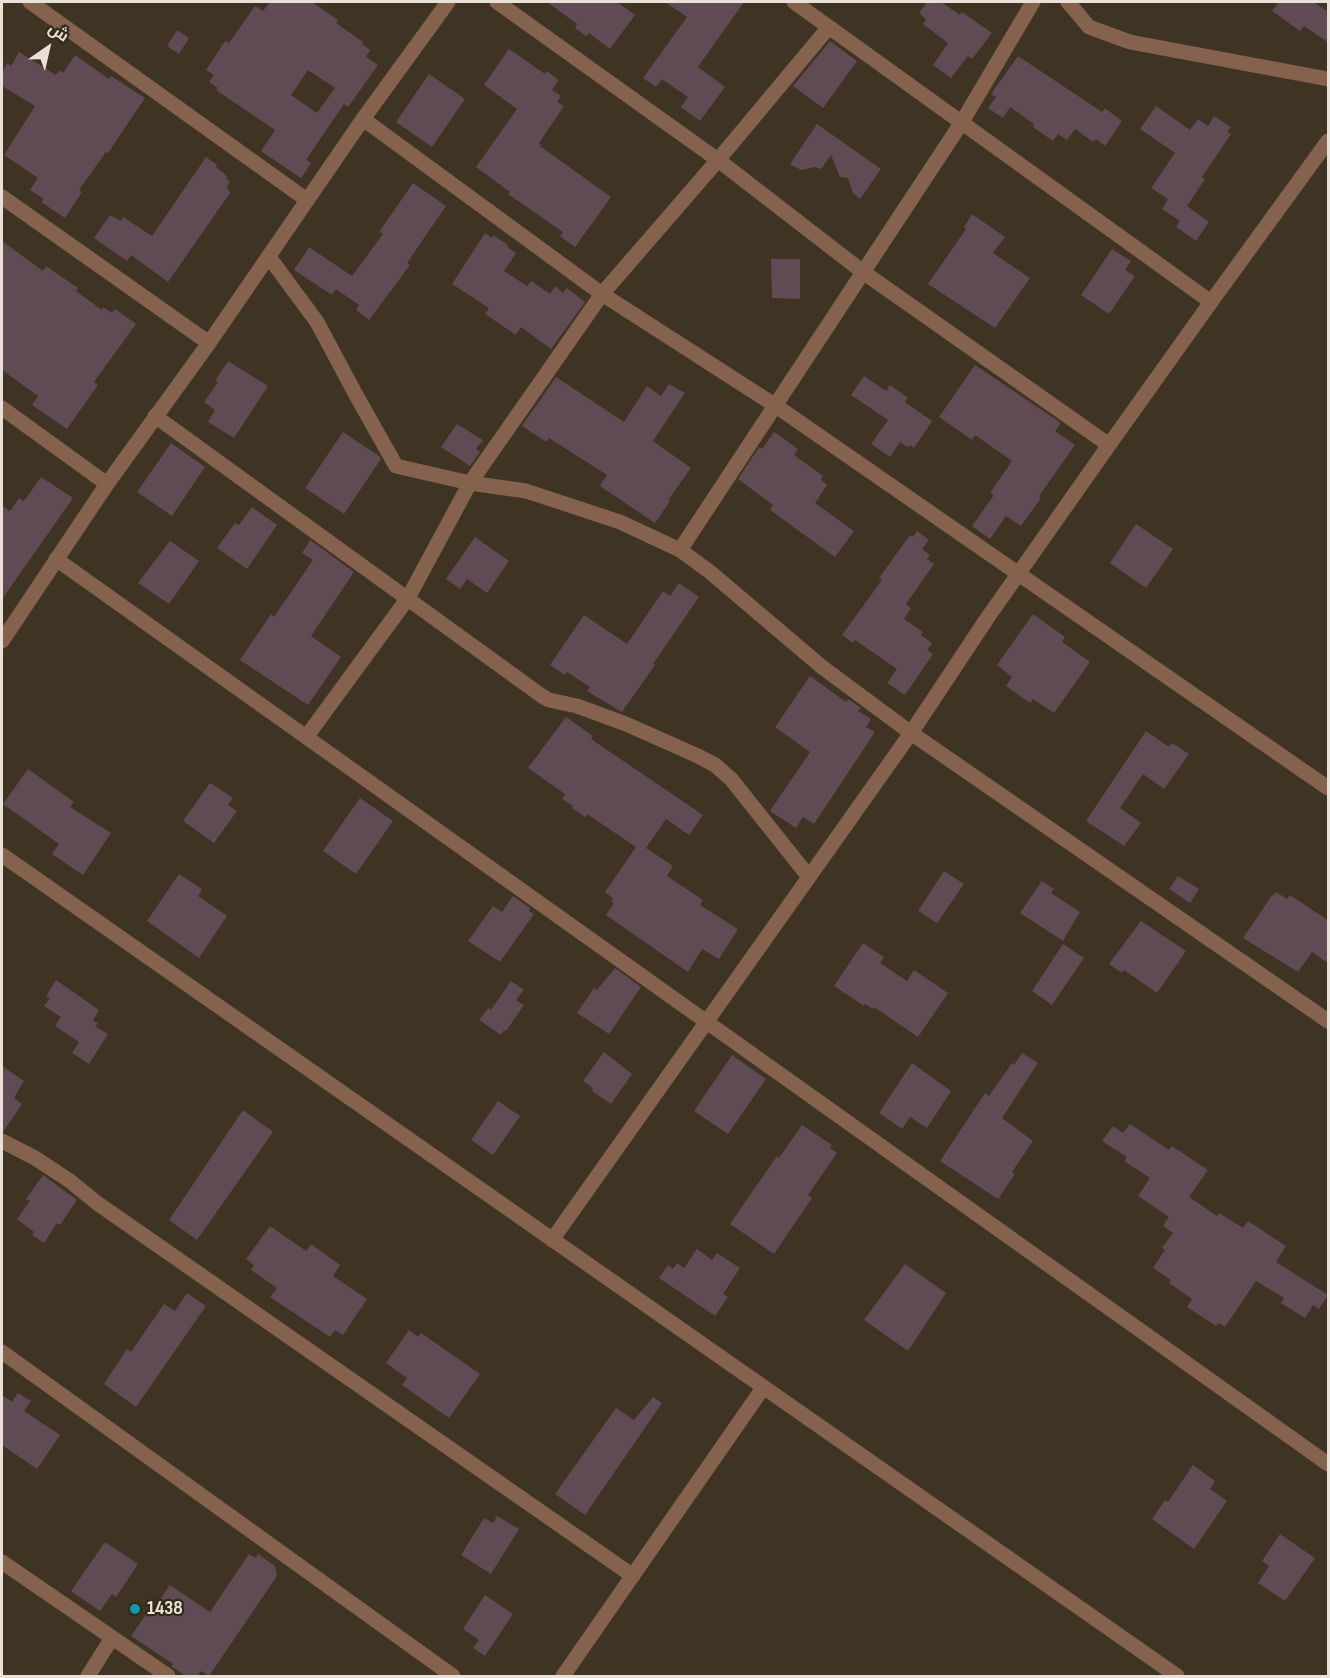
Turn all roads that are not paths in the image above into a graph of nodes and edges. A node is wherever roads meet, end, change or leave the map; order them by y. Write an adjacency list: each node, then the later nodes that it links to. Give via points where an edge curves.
1 (30, 2): 14 (street)
2 (448, 2): 9 (street)
3 (497, 2): 12 (street)
4 (794, 2): 7 (street)
5 (1033, 2): 10 (street)
6 (1068, 2): 8 (street, via 1089,27 1130,42)
7 (829, 27): 10 (street); 12 (street)
8 (1329, 79)
9 (363, 119): 14 (street); 17 (street)
10 (962, 122): 16 (street); 18 (street)
11 (1329, 141): 18 (street)
12 (718, 160): 16 (street); 17 (street)
13 (2, 197): 19 (street)
14 (307, 200): 15 (street)
15 (269, 257): 19 (street); 24 (street, via 317,322 396,466)
16 (863, 272): 20 (street); 23 (street)
17 (602, 294): 20 (street); 24 (street)
18 (1210, 302): 23 (street)
19 (209, 343): 22 (street)
20 (776, 406): 26 (street); 28 (street)
21 (2, 408): 25 (street)
22 (155, 416): 25 (street); 29 (street)
23 (1109, 445): 28 (street)
24 (470, 483): 26 (street, via 525,491 592,512); 29 (street)
25 (107, 484): 27 (street)
26 (680, 550): 31 (street, via 822,667)
27 (56, 559): 30 (street); 32 (street)
28 (1019, 574): 31 (street); 33 (street)
29 (408, 598): 32 (street); 35 (street, via 542,696 626,724 715,765 731,779)
30 (4, 631)
31 (911, 733): 35 (street); 36 (street)
32 (307, 736): 37 (street)
33 (1329, 788)
34 (2, 855): 39 (street)
35 (809, 877): 37 (street)
36 (1329, 1021)
37 (706, 1023): 39 (street); 42 (street)
38 (2, 1141): 44 (street, via 70,1181)
39 (552, 1240): 41 (street)
40 (2, 1352): 48 (street)
41 (763, 1388): 44 (street); 50 (street)
42 (1329, 1464)
43 (2, 1562): 45 (street)
44 (633, 1576): 49 (street)
45 (112, 1638): 46 (street); 47 (street)
46 (88, 1677)
47 (168, 1677)
48 (453, 1677)
49 (563, 1677)
50 (1177, 1677)

